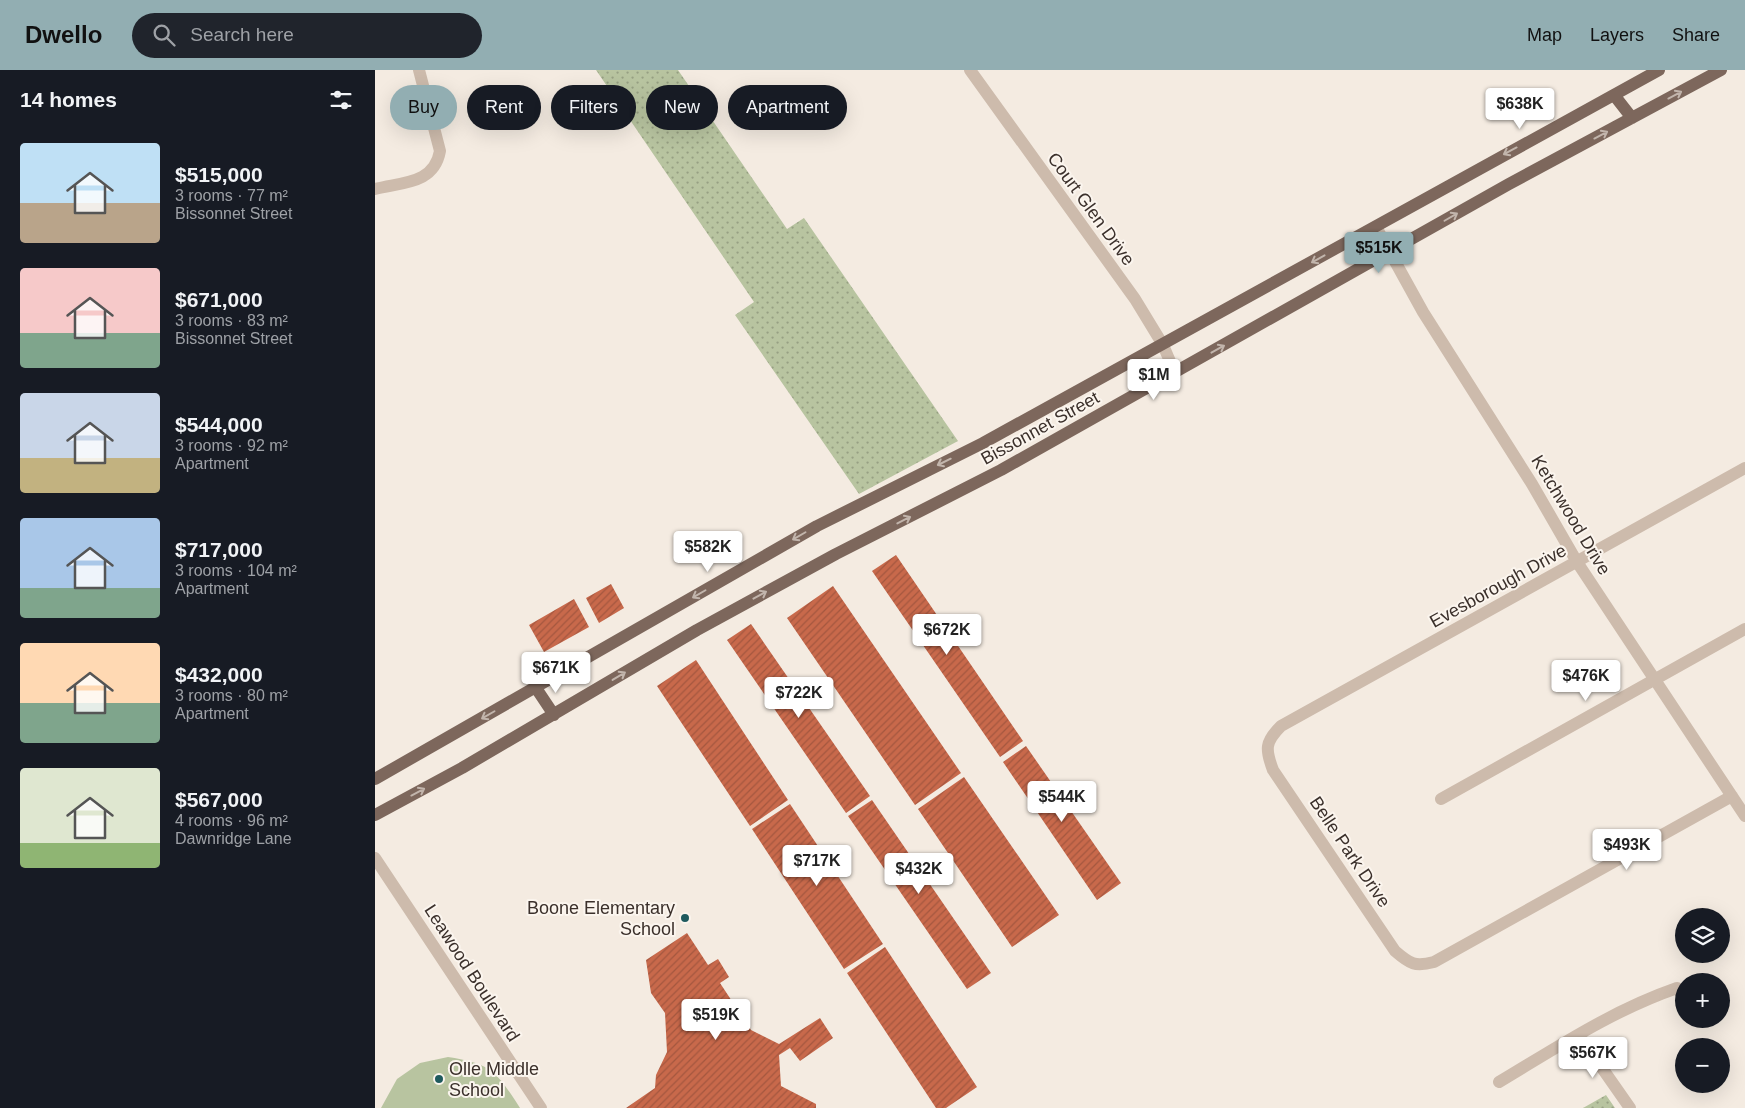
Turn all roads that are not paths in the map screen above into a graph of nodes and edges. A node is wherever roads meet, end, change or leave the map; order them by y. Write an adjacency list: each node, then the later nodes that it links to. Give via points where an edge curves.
1 (419, 70): 7 (street, via 440,151 438,162 432,172 417,179)
2 (970, 70): 10 (street, Court Glen Drive, via 1135,299)
3 (1659, 70): 5 (main road, Bissonnet Street)
4 (1721, 70): 6 (main road, Bissonnet Street, one-way to 4)
5 (1614, 95): 6 (main road); 8 (main road, Bissonnet Street, one-way to 8)
6 (1632, 118): 9 (main road, Bissonnet Street, one-way to 6)
7 (380, 188)
8 (1376, 227): 9 (street, Ketchwood Drive); 10 (main road, Bissonnet Street, one-way to 10)
9 (1389, 252): 11 (main road, Bissonnet Street, one-way to 9); 13 (street, Ketchwood Drive)
10 (1163, 345): 11 (street, Court Glen Drive); 16 (main road, Bissonnet Street, one-way to 16, via 983,443 817,526)
11 (1175, 373): 18 (main road, Bissonnet Street, one-way to 11, via 697,630 835,554 1001,470)
12 (1745, 468): 13 (street, Evesborough Drive)
13 (1577, 562): 15 (street, Ketchwood Drive); 17 (street, Evesborough Drive)
14 (1745, 629): 15 (street)
15 (1655, 680): 20 (street, Ketchwood Drive); 21 (street)
16 (536, 688): 18 (main road); 19 (main road, Bissonnet Street, one-way to 19)
17 (1347, 690): 20 (street, Belle Park Drive, via 1281,726 1269,737 1267,754 1273,770 1395,950 1407,962 1421,966 1434,962)
18 (554, 715): 22 (main road, Bissonnet Street, one-way to 18)
19 (375, 780)
20 (1732, 796): 23 (street, Ketchwood Drive)
21 (1441, 799)
22 (375, 815)
23 (1745, 816)
24 (375, 858): 28 (street, Leawood Boulevard)
25 (1675, 989): 26 (street)
26 (1579, 1035): 27 (street); 29 (street)
27 (1499, 1082)
28 (541, 1108)
29 (1630, 1108)

